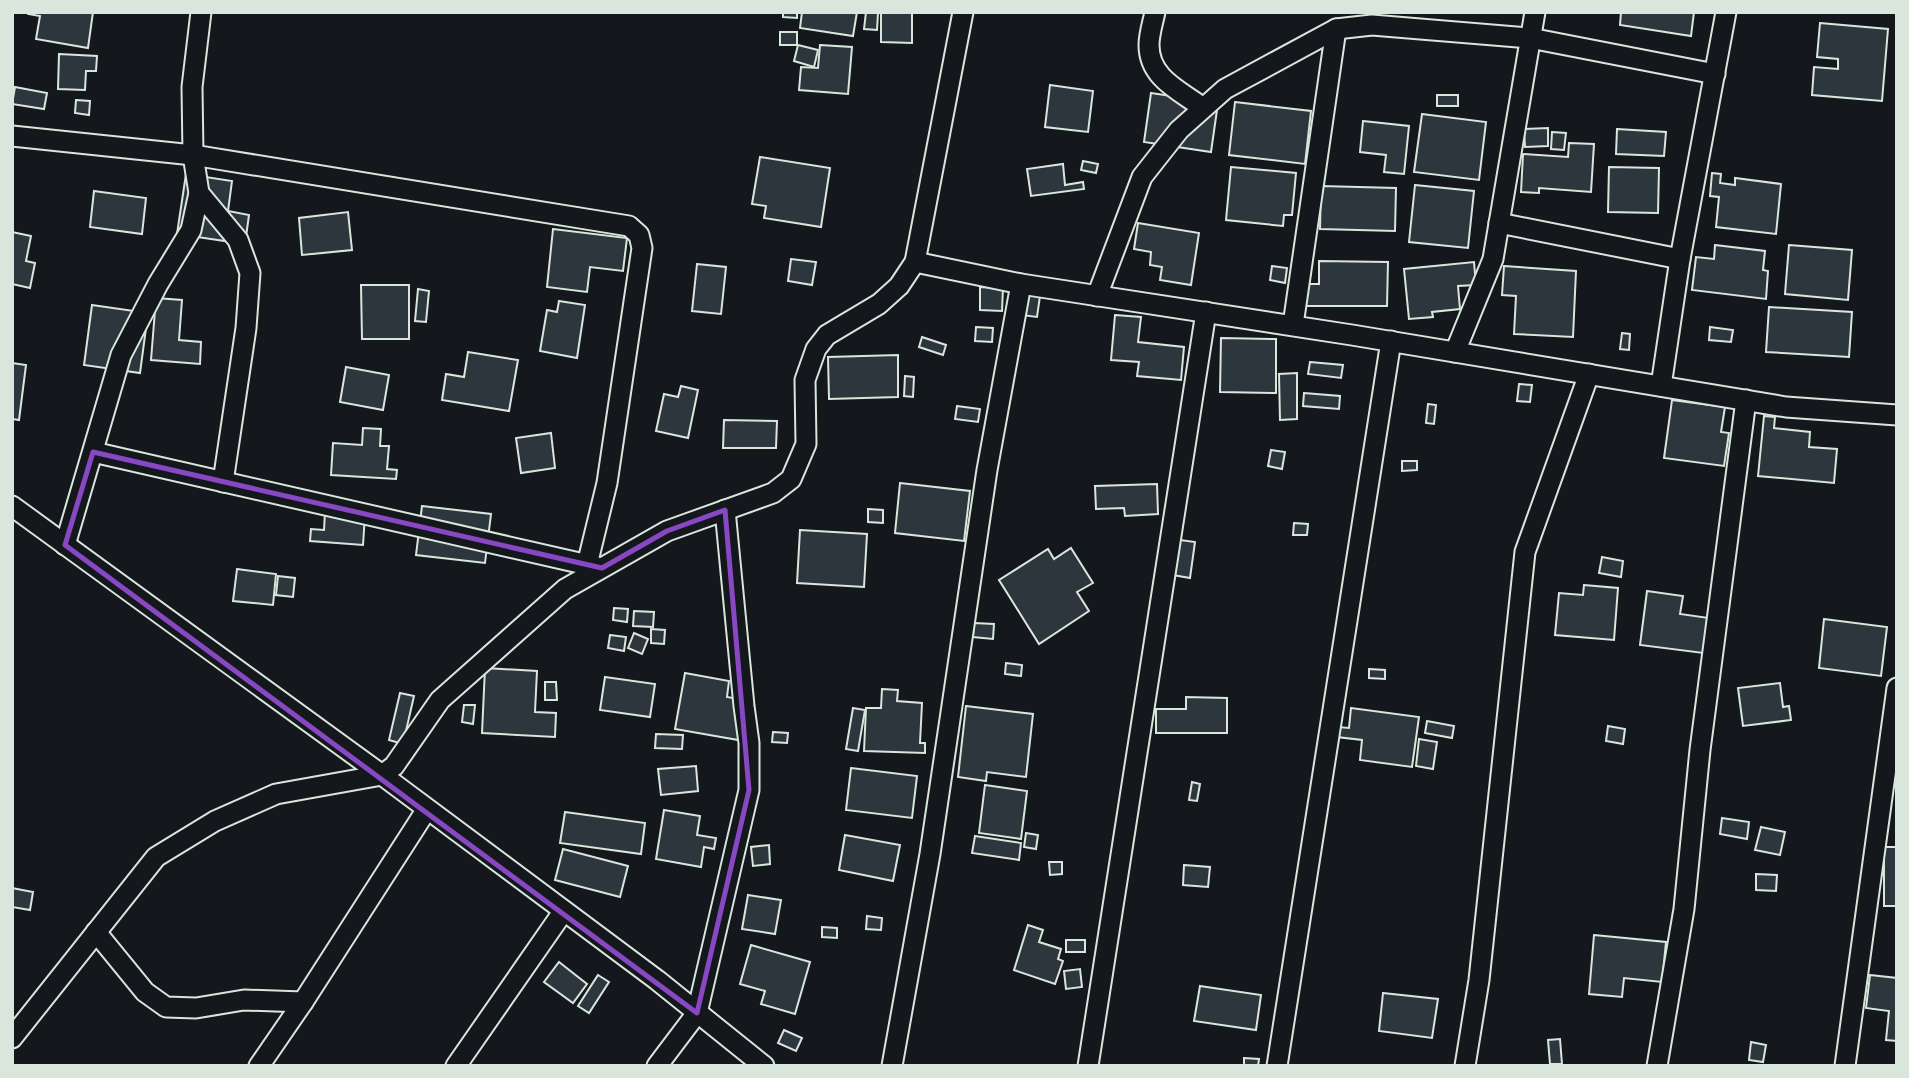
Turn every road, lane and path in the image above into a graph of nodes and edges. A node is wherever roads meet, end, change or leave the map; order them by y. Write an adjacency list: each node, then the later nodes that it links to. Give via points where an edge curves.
1 (201, 12): 11 (street, via 192,88)
2 (963, 12): 15 (street)
3 (1155, 12): 9 (street, via 1149,44 1153,66 1158,75)
4 (1535, 12): 7 (street)
5 (1726, 12): 8 (street)
6 (1336, 29): 7 (street, via 1373,25); 9 (street, via 1225,89); 19 (street)
7 (1530, 38): 8 (street); 13 (street)
8 (1715, 74): 14 (street)
9 (1203, 108): 17 (street, via 1142,177)
10 (12, 136): 11 (street)
11 (193, 155): 12 (street); 31 (street, via 629,226 639,235 642,248)
12 (199, 193): 26 (street, via 191,230 121,355); 27 (street, via 238,240 250,273)
13 (1499, 223): 14 (street); 21 (street, via 1493,260)
14 (1680, 259): 23 (street)
15 (915, 262): 16 (street); 29 (street, via 879,304 827,335 816,349 805,380 806,444 791,479 773,493)
16 (1021, 284): 17 (street); 44 (street)
17 (1097, 296): 18 (street)
18 (1206, 312): 19 (street); 45 (street)
19 (1293, 326): 20 (street)
20 (1391, 341): 21 (street); 46 (street)
21 (1455, 352): 22 (street)
22 (1589, 374): 23 (street); 47 (street, via 1525,552 1479,980)
23 (1661, 386): 24 (street)
24 (1746, 400): 25 (street); 48 (street, via 1700,750 1685,909)
25 (1897, 415)
26 (93, 452): 27 (street); 30 (street)
27 (223, 482): 31 (street)
28 (12, 506): 30 (street)
29 (725, 510): 31 (street, via 667,531); 38 (street, via 749,743 749,790)
30 (65, 545): 33 (street)
31 (594, 567): 33 (street, via 440,700)
32 (1897, 688): 49 (street)
33 (382, 775): 34 (street); 36 (street, via 276,794 215,821 156,857)
34 (427, 809): 35 (street); 37 (street)
35 (564, 912): 38 (street); 41 (street)
36 (96, 932): 37 (street, via 145,992 166,1007 196,1008 244,1000); 39 (street)
37 (303, 1002): 40 (street)
38 (696, 1013): 42 (street); 43 (street)
39 (12, 1038)
40 (259, 1066)
41 (456, 1066)
42 (657, 1066)
43 (764, 1066)
44 (892, 1066)
45 (1088, 1066)
46 (1277, 1066)
47 (1465, 1066)
48 (1657, 1066)
49 (1845, 1066)

